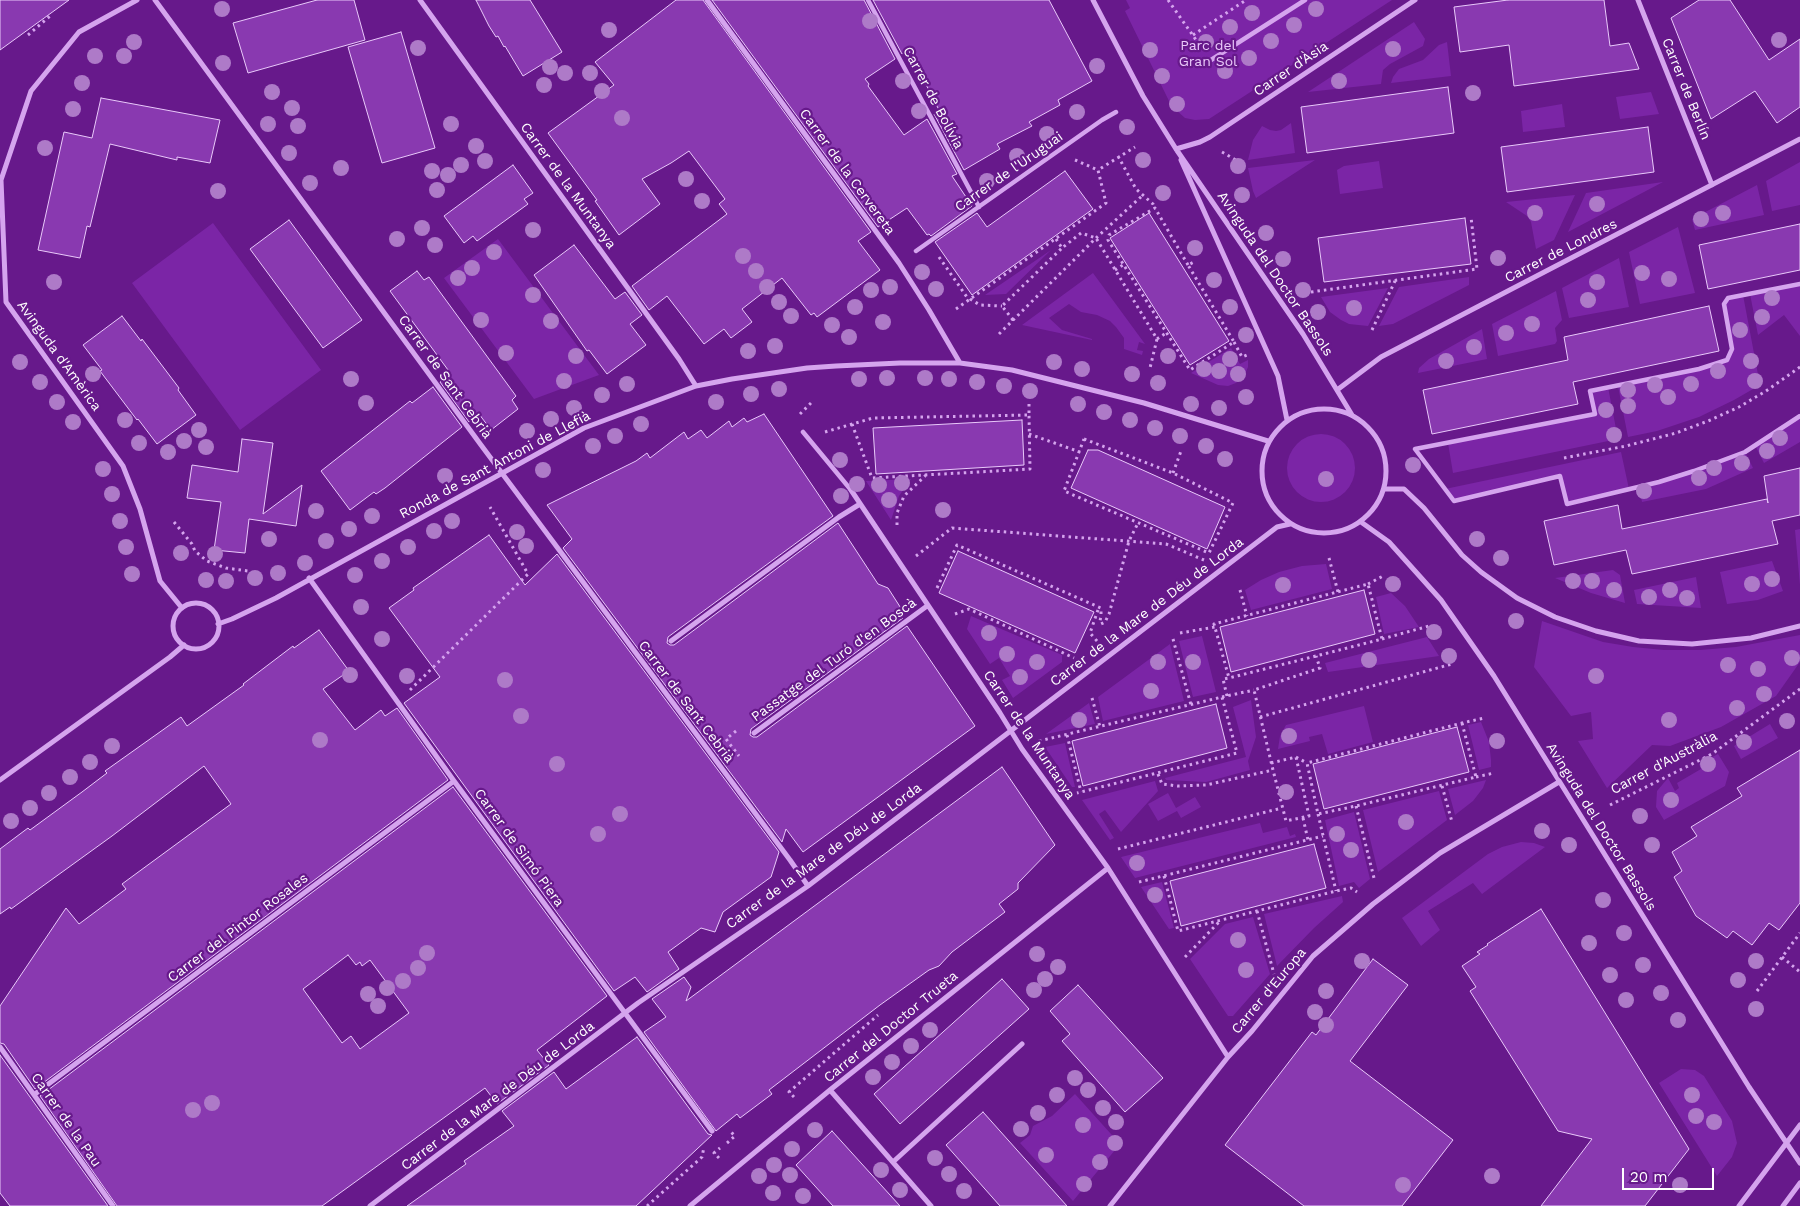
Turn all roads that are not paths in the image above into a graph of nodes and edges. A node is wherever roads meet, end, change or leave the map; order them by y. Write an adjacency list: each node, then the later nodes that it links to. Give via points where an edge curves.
1 (137, 0): 19 (street, Avinguda d'Amèrica, via 79,32 31,91 1,180)
2 (155, 0): 28 (street, Carrer de Sant Cebrià)
3 (420, 0): 21 (street, Carrer de la Muntanya)
4 (708, 0): 20 (street, Carrer de la Cervereta, via 899,263)
5 (868, 0): 15 (street, Carrer de Bolívia)
6 (1093, 0): 13 (street, Avinguda del Doctor Bassols, via 1143,96)
7 (1304, 0): 10 (street)
8 (1415, 0): 13 (street, Carrer d'Àsia, via 1210,137)
9 (1638, 0): 14 (street, Carrer de Berlín)
10 (1211, 60)
11 (1116, 112): 15 (street, Carrer de l'Uruguai)
12 (1800, 139): 14 (street, Carrer de Londres)
13 (1176, 149): 22 (street, Avinguda del Doctor Bassols, via 1303,334); 25 (street, Avinguda del Doctor Bassols, via 1278,376)
14 (1712, 185): 22 (street, Carrer de Londres, via 1381,356)
15 (979, 207): 16 (street, Carrer de l'Uruguai)
16 (916, 251)
17 (1800, 284): 24 (street, via 1728,298 1724,304 1732,349 1727,360 1699,369 1590,391 1595,414 1415,449 1454,501 1560,476 1567,504 1694,472 1745,452)
18 (0, 300): 19 (street)
19 (6, 302): 36 (street, Avinguda d'Amèrica, via 123,466 140,509 160,581)
20 (960, 363): 21 (street, Ronda de Sant Antoni de Llefià, via 807,368); 27 (street, Ronda de Sant Antoni de Llefià, via 1012,370 1144,403)
21 (696, 386): 28 (street, Ronda de Sant Antoni de Llefià, via 584,428)
22 (1337, 390): 23 (street, Avinguda del Doctor Bassols)
23 (1352, 415): 25 (street, via 1336,409 1319,408); 29 (street, via 1364,422 1382,446 1387,474)
24 (1800, 416)
25 (1287, 420): 27 (street)
26 (803, 432): 30 (street, Carrer de la Muntanya)
27 (1268, 441): 33 (street, via 1261,477 1266,496)
28 (501, 473): 34 (street, Ronda de Sant Antoni de Llefià); 47 (street, Carrer de Sant Cebrià)
29 (1384, 489): 32 (street, via 1375,507); 38 (street, via 1404,489 1462,555 1518,598 1555,617 1596,631 1639,641 1692,644 1751,638)
30 (851, 490): 31 (street, Carrer de la Muntanya)
31 (860, 504): 35 (street, Carrer de la Muntanya); 39 (street)
32 (1361, 522): 33 (street, via 1344,530 1326,533 1307,531); 45 (street, Avinguda del Doctor Bassols, via 1390,542 1441,600 1494,676)
33 (1290, 524): 41 (street, Carrer de la Mare de Déu de Lorda, via 1277,527)
34 (309, 578): 37 (street, Ronda de Sant Antoni de Llefià, via 276,598); 44 (street, Carrer de Simó Piera)
35 (927, 606): 41 (street, Carrer de la Muntanya); 42 (street, Passatge del Turó d'en Boscà)
36 (182, 608): 37 (street, via 192,604 205,605 215,614); 40 (street, via 173,628 176,638)
37 (218, 624): 40 (street, via 216,636 209,644 196,649)
38 (1800, 626)
39 (670, 641)
40 (184, 645): 43 (street)
41 (1010, 730): 46 (street, Carrer de la Muntanya); 47 (street, Carrer de la Mare de Déu de Lorda)
42 (754, 733)
43 (0, 780)
44 (454, 781): 48 (street, Carrer de Simó Piera); 53 (street, Carrer del Pintor Rosales)
45 (1559, 782): 51 (street, Carrer d'Europa, via 1440,853 1373,904 1312,956); 56 (street, Avinguda del Doctor Bassols)
46 (1108, 868): 51 (street, Carrer de la Muntanya); 52 (street, Carrer del Doctor Trueta)
47 (808, 886): 48 (street, Carrer de la Mare de Déu de Lorda)
48 (626, 1012): 55 (street, Carrer de Simó Piera); 61 (street, Carrer de la Mare de Déu de Lorda)
49 (1022, 1044): 57 (street)
50 (0, 1047): 53 (street, Carrer de la Pau)
51 (1228, 1057): 64 (street, Carrer d'Europa)
52 (830, 1090): 57 (street); 62 (street, Carrer del Doctor Trueta)
53 (35, 1094): 60 (street, Carrer de la Pau)
54 (1800, 1125): 56 (street)
55 (712, 1131)
56 (1786, 1143): 58 (street, Avinguda del Doctor Bassols); 65 (street)
57 (893, 1162): 63 (street)
58 (1800, 1163)
59 (1800, 1183): 66 (street)
60 (113, 1206)
61 (370, 1206)
62 (690, 1206)
63 (931, 1206)
64 (1110, 1206)
65 (1739, 1206)
66 (1783, 1206)

